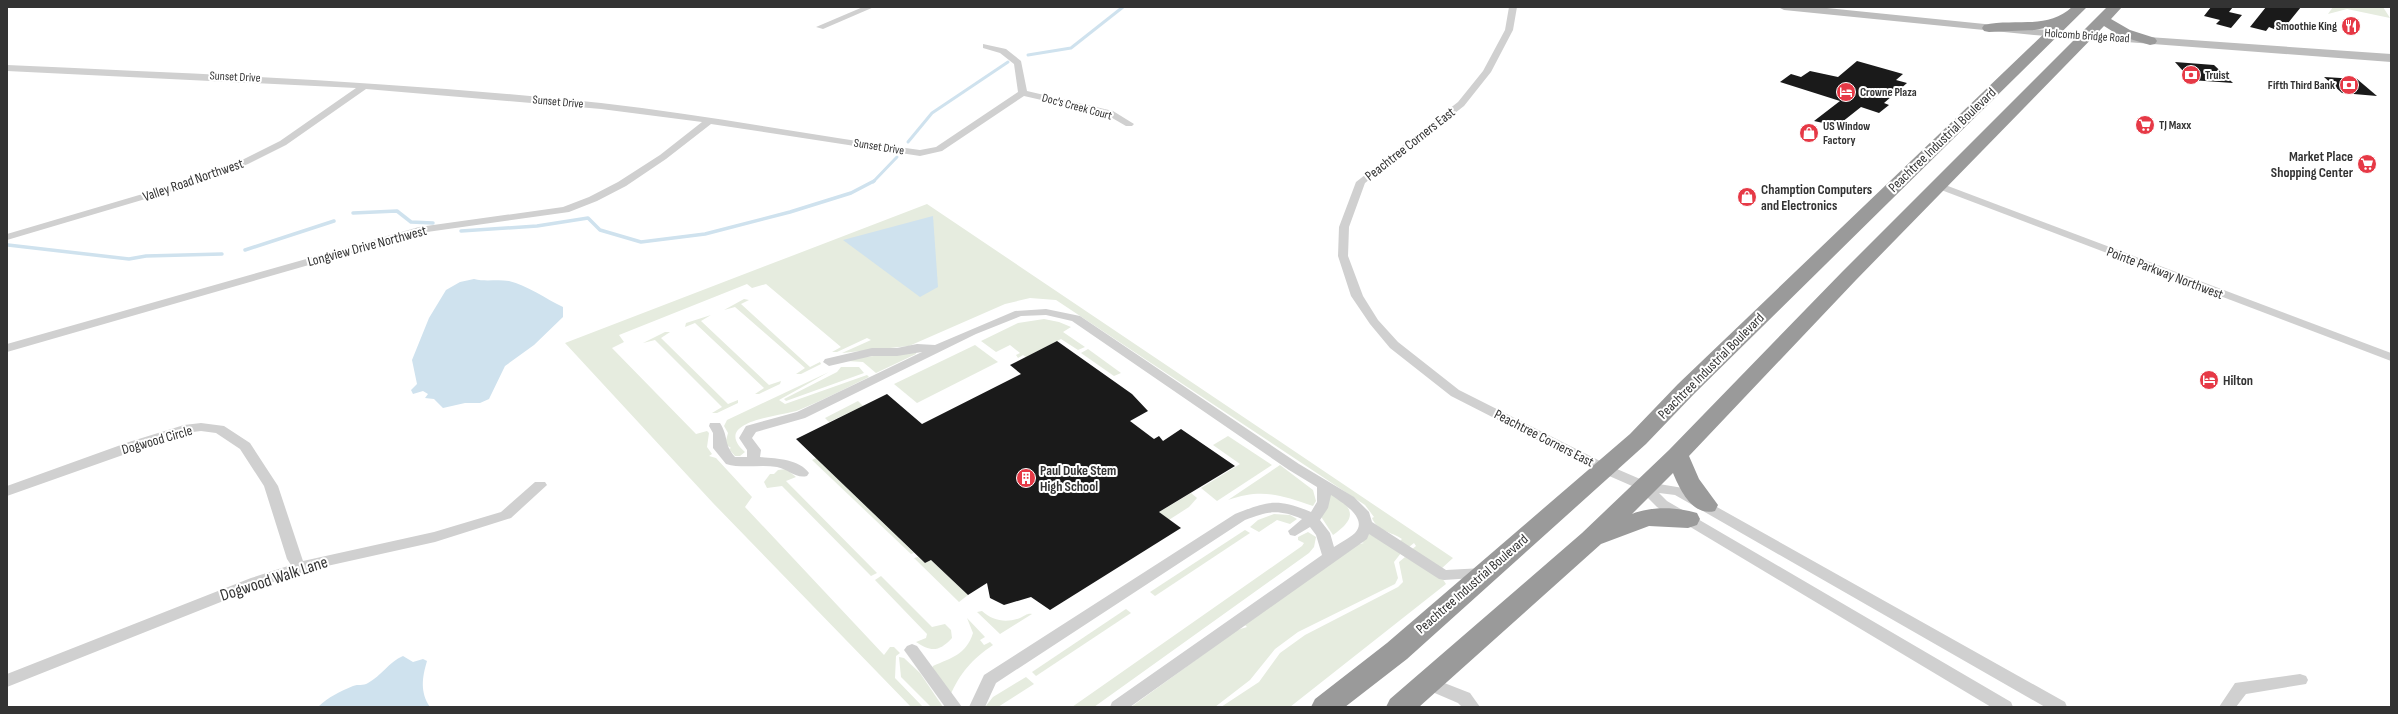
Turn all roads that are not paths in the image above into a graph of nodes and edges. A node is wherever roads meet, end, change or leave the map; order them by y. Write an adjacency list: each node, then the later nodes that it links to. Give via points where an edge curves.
1 (870, 7): 8 (street)
2 (1513, 7): 29 (street, Peachtree Corners East, via 1509,30 1487,72 1461,104 1361,182 1344,228 1342,256 1357,296 1374,322 1394,345 1422,368 1455,393)
3 (1784, 7): 9 (main road, Holcomb Bridge Road)
4 (2080, 7): 6 (highway, Peachtree Industrial Boulevard)
5 (2115, 7): 7 (highway, Peachtree Industrial Boulevard)
6 (2067, 20): 9 (highway, via 2034,26); 10 (highway, Peachtree Industrial Boulevard)
7 (2103, 20): 11 (highway, Peachtree Industrial Boulevard); 12 (highway, via 2125,33)
8 (820, 26)
9 (1989, 28): 10 (main road, Holcomb Bridge Road)
10 (2054, 33): 11 (main road, Holcomb Bridge Road); 29 (highway, Peachtree Industrial Boulevard)
11 (2087, 36): 12 (main road, Holcomb Bridge Road); 20 (highway, Peachtree Industrial Boulevard)
12 (2150, 41): 14 (main road, Holcomb Bridge Road)
13 (986, 46): 17 (street, via 1003,51 1018,63)
14 (2391, 58)
15 (7, 68): 16 (street, Sunset Drive, via 251,78)
16 (363, 87): 18 (street, Sunset Drive, via 601,106); 21 (street, Valley Road Northwest, via 283,143 245,162 185,184)
17 (1023, 93): 18 (street, Sunset Drive, via 939,149 920,153); 19 (street, Doc's Creek Court, via 1110,113)
18 (710, 120): 22 (street, Longview Drive Northwest, via 663,157 622,184 565,210 419,230)
19 (1129, 124)
20 (1940, 186): 24 (street, Pointe Parkway Northwest); 27 (highway, Peachtree Industrial Boulevard, via 1849,276)
21 (7, 237)
22 (7, 348)
23 (937, 349): 25 (street, via 872,352); 28 (street, via 801,415 751,429 745,438 754,450); 32 (street, via 1019,313 1046,312 1076,318)
24 (2391, 357)
25 (829, 362)
26 (715, 426): 28 (street, via 719,433 720,448 731,461)
27 (1677, 456): 33 (highway, Peachtree Industrial Boulevard); 35 (highway)
28 (753, 463): 30 (street, via 775,461 794,467)
29 (1605, 469): 33 (street, Peachtree Corners East); 42 (highway, Peachtree Industrial Boulevard)
30 (802, 473)
31 (540, 485): 41 (street, Dogwood Walk Lane, via 506,516 435,537)
32 (1324, 485): 36 (street, via 1324,504 1321,511); 37 (street, via 1349,500 1364,515)
33 (1644, 486): 35 (street, via 1660,502); 35 (street, via 1678,491); 39 (highway, Peachtree Industrial Boulevard)
34 (7, 491): 41 (street, Dogwood Circle, via 184,429 219,429 245,446 271,486 294,559)
35 (1697, 512): 39 (highway, via 1647,517); 53 (street); 54 (street)
36 (1312, 519): 38 (street); 40 (street, via 1324,533); 48 (street, via 1288,508 1266,507 1240,516 990,679)
37 (1366, 525): 40 (street, via 1362,536); 42 (street, via 1444,575)
38 (1295, 530)
39 (1591, 539): 46 (highway, Peachtree Industrial Boulevard)
40 (1330, 557): 49 (street)
41 (300, 568): 45 (street, Dogwood Walk Lane, via 256,582)
42 (1485, 573): 50 (highway, Peachtree Industrial Boulevard, via 1397,650)
43 (912, 650): 47 (street)
44 (2300, 680): 55 (street, via 2241,688)
45 (7, 681)
46 (1430, 683): 51 (highway, Peachtree Industrial Boulevard); 52 (street, via 1464,698)
47 (954, 707)
48 (977, 707)
49 (1118, 707)
50 (1325, 707)
51 (1400, 707)
52 (1472, 707)
53 (2005, 707)
54 (2058, 707)
55 (2227, 707)

